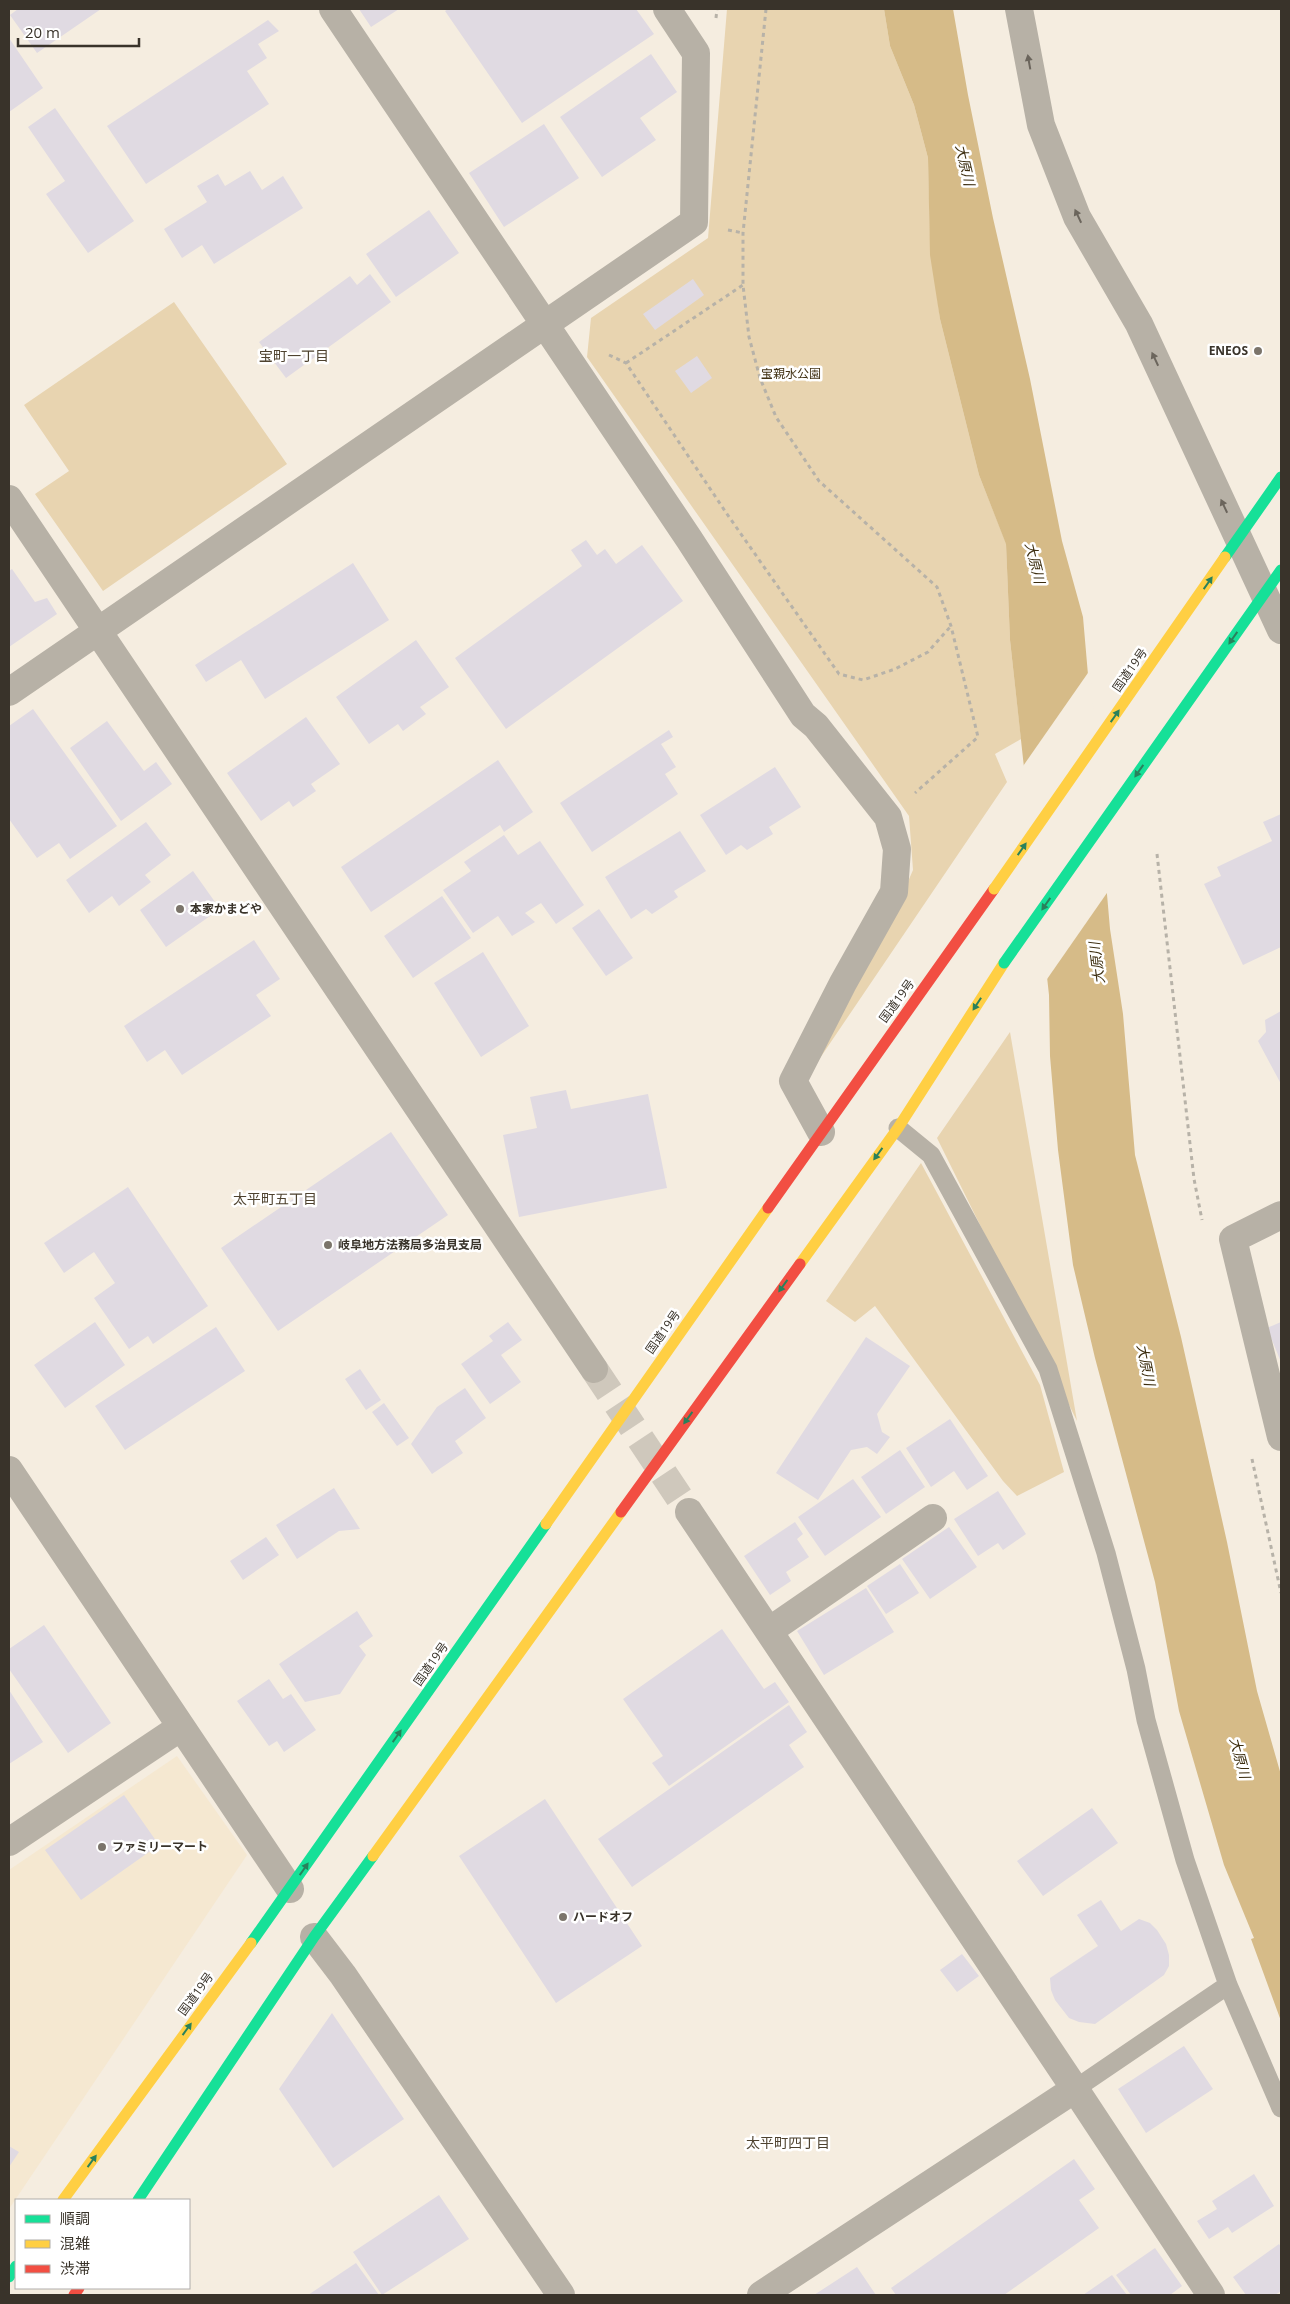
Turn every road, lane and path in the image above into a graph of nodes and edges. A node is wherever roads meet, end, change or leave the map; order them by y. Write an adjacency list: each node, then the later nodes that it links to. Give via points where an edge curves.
1 (333, 9): 6 (street)
2 (667, 9): 6 (street, via 696,53 694,222)
3 (766, 9): 5 (path, via 743,233)
4 (1020, 9): 14 (street, one-way to 4, via 1139,324 1078,217 1041,125)
5 (743, 285): 8 (path); 12 (path, via 749,337 760,378 776,418 819,481 938,588)
6 (546, 324): 13 (street); 16 (street, via 803,715 816,726)
7 (608, 354): 8 (path)
8 (626, 362): 12 (path, via 839,674 863,680 895,669 928,652)
9 (1281, 477): 18 (highway, 国道19号, one-way to 9, bridge)
10 (9, 499): 13 (street)
11 (1281, 570): 17 (highway, one-way to 17, bridge, via 1004,963)
12 (950, 626): 16 (path, via 978,737)
13 (98, 630): 15 (street); 20 (street)
14 (1281, 630)
15 (9, 692)
16 (888, 817): 18 (street, via 896,849 894,892 793,1080)
17 (898, 1128): 29 (highway, one-way to 29); 30 (lane, via 931,1155 1048,1369 1106,1553 1146,1720 1186,1860)
18 (821, 1132): 28 (highway, 国道19号, one-way to 18)
19 (1281, 1215): 21 (street, via 1232,1239)
20 (594, 1369)
21 (1281, 1437)
22 (9, 1470): 26 (street)
23 (689, 1512): 25 (street)
24 (933, 1518): 25 (street)
25 (769, 1631): 31 (street)
26 (181, 1727): 27 (street); 28 (street)
27 (9, 1842)
28 (290, 1889): 33 (highway, 国道19号, one-way to 28)
29 (314, 1937): 34 (highway); 35 (street)
30 (1228, 1985): 31 (lane); 32 (lane)
31 (1075, 2089): 36 (street); 37 (street)
32 (1281, 2108)
33 (65, 2199)
34 (139, 2199)
35 (561, 2295)
36 (761, 2295)
37 (1211, 2295)

